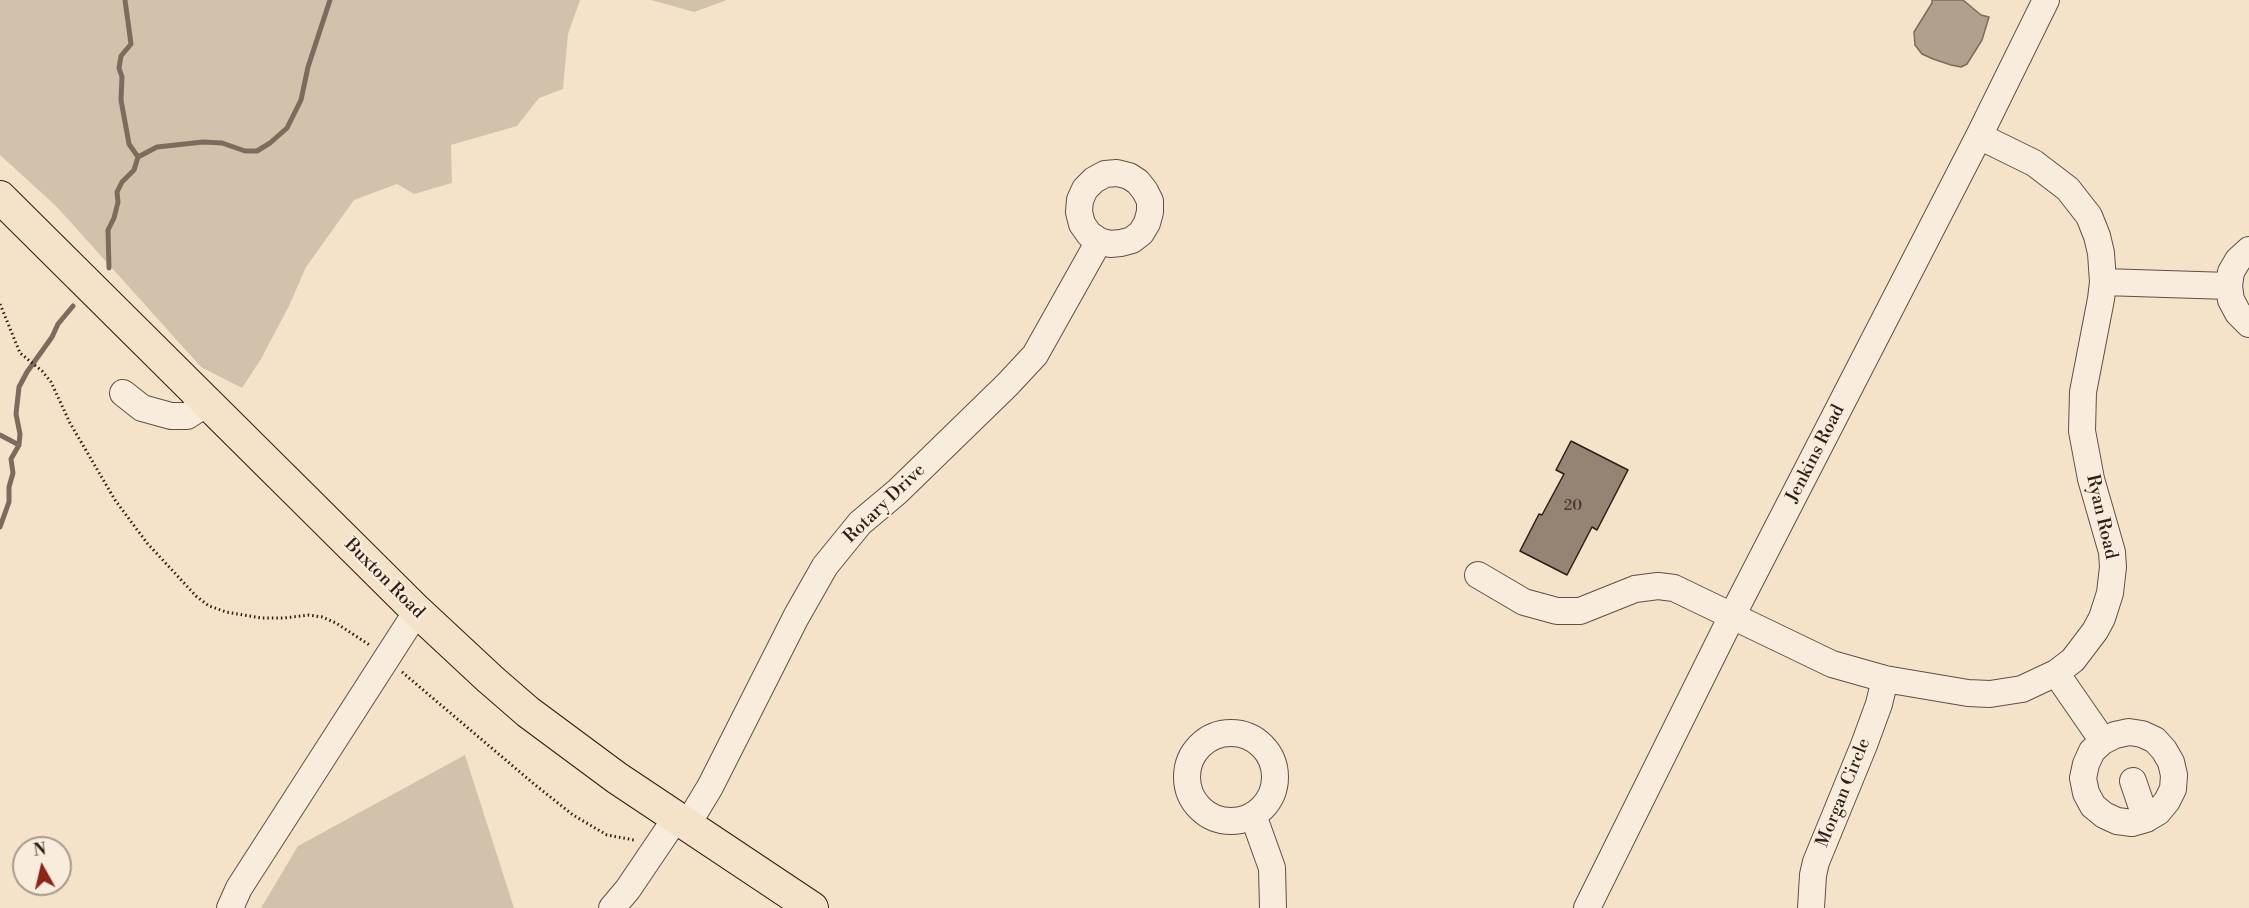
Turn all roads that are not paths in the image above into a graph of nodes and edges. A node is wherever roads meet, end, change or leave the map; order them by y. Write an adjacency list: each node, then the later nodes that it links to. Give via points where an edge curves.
1 (2046, 0): 2 (street, Jenkins Road)
2 (1979, 136): 6 (street, Ryan Road, via 2034,164 2068,189 2089,216 2097,236); 13 (street, Jenkins Road)
3 (2, 205): 10 (main road, Buxton Road)
4 (1100, 241): 20 (street, Rotary Drive, via 1029,362 860,523 825,566 710,787)
5 (2249, 250): 7 (street, via 2231,272)
6 (2103, 282): 7 (street); 14 (street, Ryan Road, via 2083,392 2082,431 2112,552 2110,593 2095,631 2073,660)
7 (2229, 286): 8 (street, via 2238,314)
8 (2249, 324)
9 (123, 393): 10 (street, via 142,408 171,416 187,416)
10 (207, 403): 12 (main road, Buxton Road)
11 (1478, 574): 13 (street, Ryan Road, via 1524,602 1557,611 1580,611 1625,592 1658,586 1680,590)
12 (417, 611): 20 (main road, Buxton Road, via 528,712); 21 (street, via 239,888)
13 (1732, 616): 15 (street, Ryan Road, via 1832,664); 25 (street, Jenkins Road)
14 (2056, 673): 15 (street, Ryan Road, via 2022,689 1990,694); 16 (street)
15 (1885, 679): 26 (street, Morgan Circle, via 1868,735 1816,862)
16 (2103, 741): 19 (street, via 2092,751 2083,778 2093,806 2117,821 2132,823); 19 (street, via 2122,733 2142,734 2155,740 2171,762 2173,789 2158,812)
17 (2133, 781): 19 (street)
18 (1253, 815): 24 (street, via 1272,868)
19 (2146, 819)
20 (682, 822): 22 (street, Rotary Drive, via 653,852); 23 (main road, Buxton Road)
21 (230, 908)
22 (612, 908)
23 (812, 908)
24 (1273, 908)
25 (1587, 908)
26 (1811, 908)

